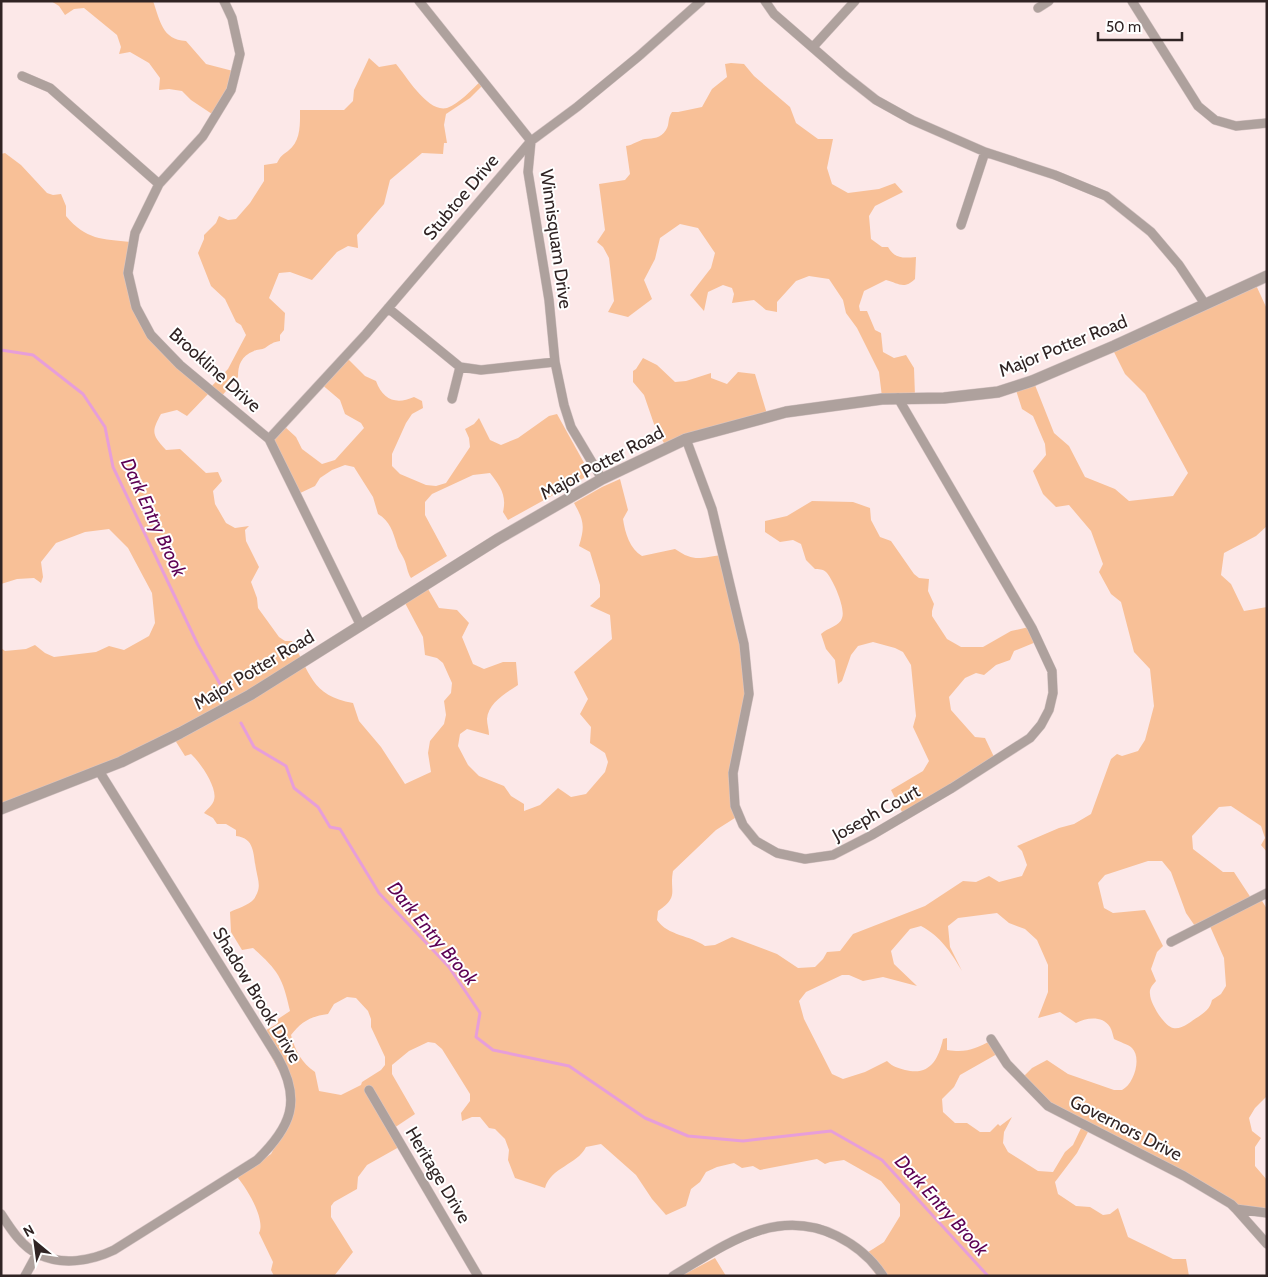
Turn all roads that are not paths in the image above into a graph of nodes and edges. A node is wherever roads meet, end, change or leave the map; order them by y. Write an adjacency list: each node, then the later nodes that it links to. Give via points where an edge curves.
1 (224, 1): 14 (street, Brookline Drive, via 232,18 240,54 231,90 203,136)
2 (702, 1): 12 (street, Stubtoe Drive, via 626,67)
3 (765, 1): 9 (street, via 774,14)
4 (855, 1): 9 (street)
5 (1049, 1): 8 (street)
6 (1132, 1): 11 (street, via 1198,106 1216,120 1236,126)
7 (425, 3): 12 (street)
8 (1038, 8)
9 (814, 47): 13 (street, via 876,100 912,120)
10 (22, 76): 14 (street, via 50,88)
11 (1267, 122)
12 (531, 141): 18 (street, Stubtoe Drive); 19 (street, Winnisquam Drive, via 528,172 549,300)
13 (985, 152): 15 (street); 17 (street, via 1106,196 1152,232)
14 (159, 184): 23 (street, Brookline Drive, via 135,233 128,273 136,307 151,335 180,365)
15 (961, 225)
16 (1267, 276): 17 (street, Major Potter Road)
17 (1205, 304): 21 (street, Major Potter Road, via 1032,381 998,392 946,398)
18 (388, 308): 20 (street); 23 (street, Stubtoe Drive)
19 (555, 362): 20 (street, via 481,370); 25 (street, Winnisquam Drive, via 571,427)
20 (460, 367): 22 (street)
21 (898, 398): 24 (street, Major Potter Road, via 786,412); 24 (street, Joseph Court, via 1032,628 1052,671 1053,693 1049,710 1030,738 952,788 833,855 804,859 777,853 756,841 743,825 735,806 732,773 749,694 744,644 712,509)
22 (452, 399)
23 (269, 439): 26 (street, Brookline Drive)
24 (686, 439): 25 (street, Major Potter Road)
25 (602, 479): 26 (street, Major Potter Road, via 498,539)
26 (361, 626): 27 (street, Major Potter Road, via 250,695)
27 (100, 771): 28 (street, Major Potter Road); 37 (street, Shadow Brook Drive, via 286,1071 291,1102 288,1119 269,1149 257,1160 114,1250 77,1261)
28 (1, 810)
29 (1267, 893): 30 (street)
30 (1171, 942)
31 (991, 1039): 33 (street, Governors Drive, via 1007,1064 1048,1106 1184,1176)
32 (369, 1090): 39 (street, Heritage Drive)
33 (1236, 1209): 34 (street, Governors Drive); 36 (street)
34 (1267, 1213)
35 (1, 1214): 37 (street, Shadow Brook Drive, via 11,1230)
36 (1267, 1244)
37 (37, 1254): 38 (street)
38 (25, 1276)
39 (478, 1276)
40 (673, 1276): 41 (street, via 746,1235 779,1225 796,1224 828,1231 842,1238 871,1260)
41 (883, 1276)

